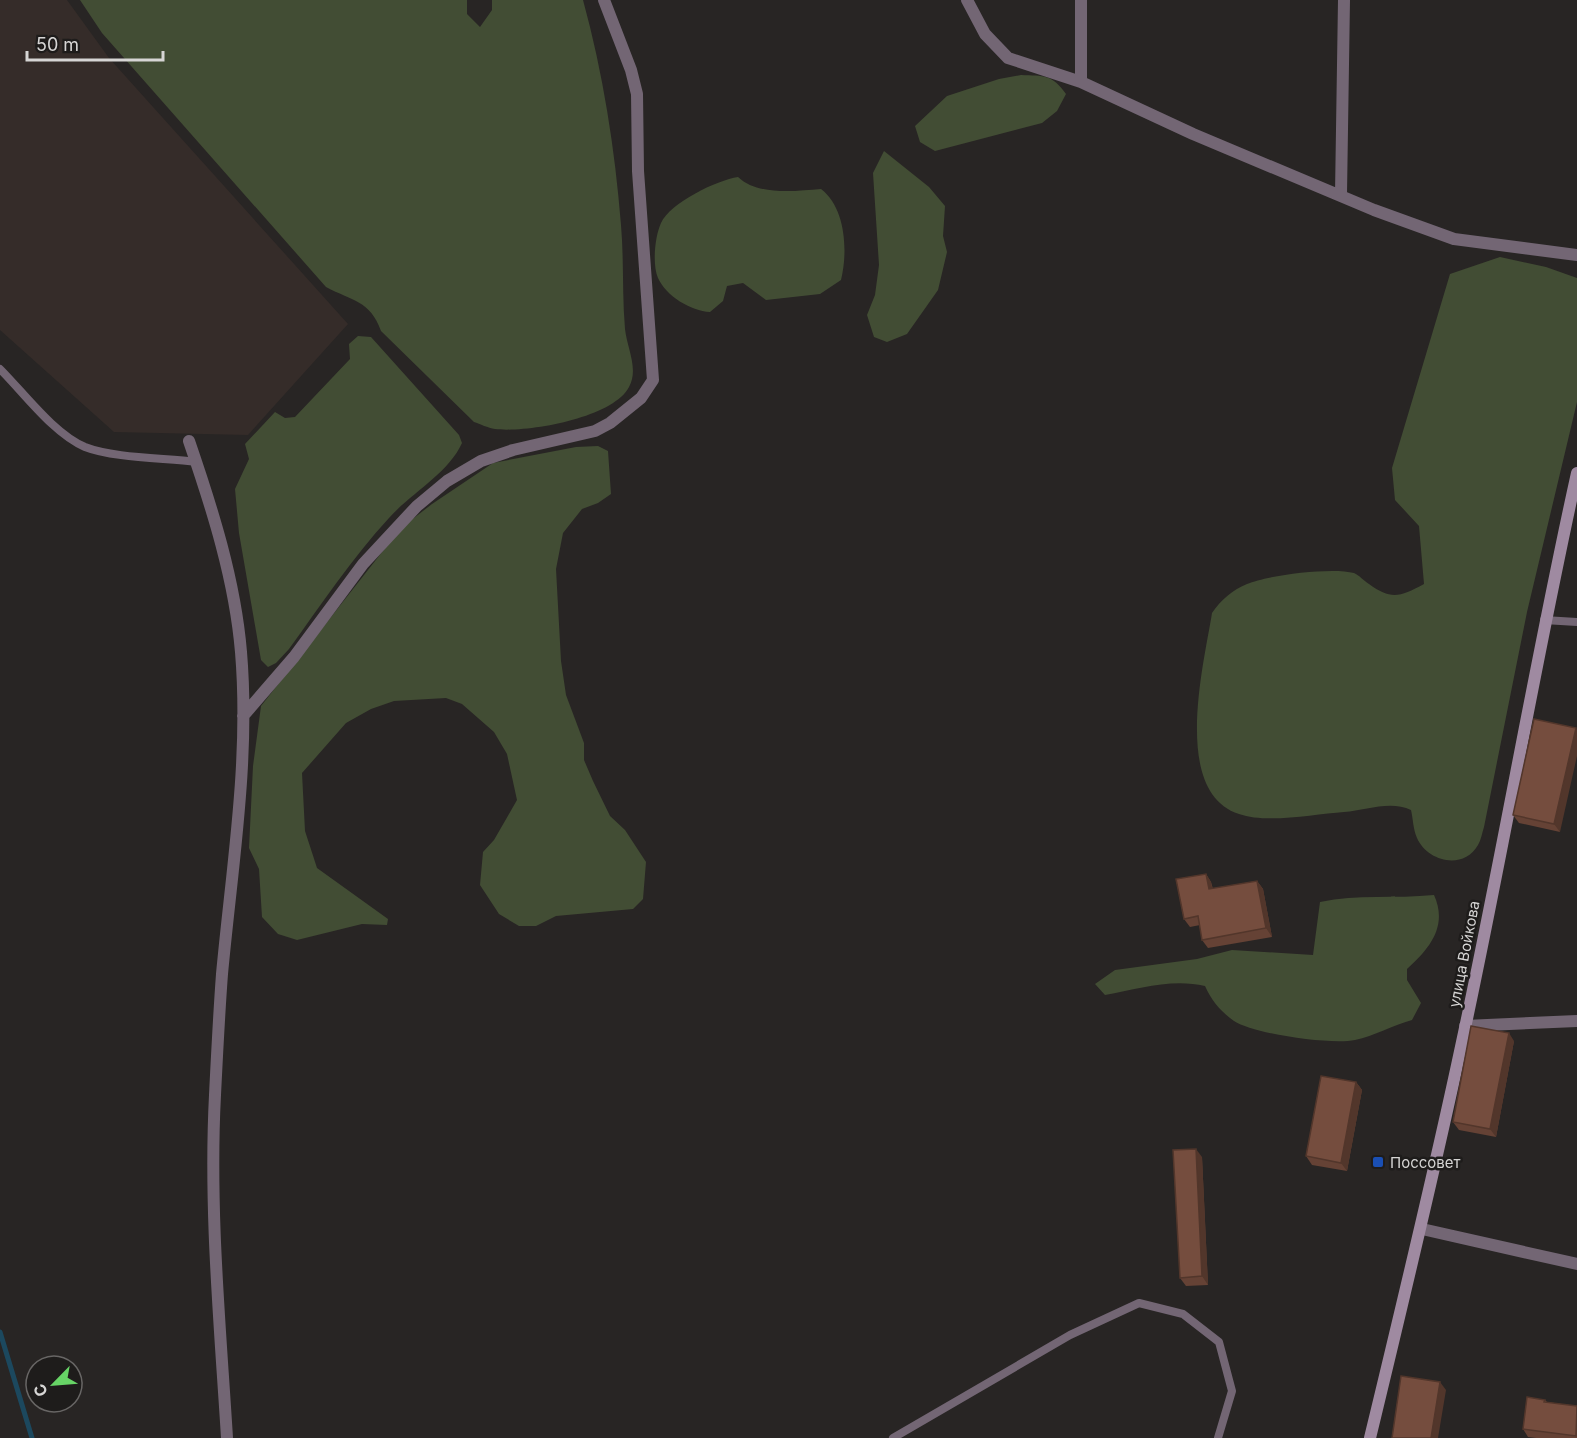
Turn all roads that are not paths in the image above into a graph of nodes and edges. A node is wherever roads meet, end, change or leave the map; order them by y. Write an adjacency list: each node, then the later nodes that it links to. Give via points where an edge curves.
1 (604, 0): 14 (street, via 637,94 638,171 653,380 650,386 641,398 595,431 513,450 481,461 447,481 417,506 363,564 294,657)
2 (967, 0): 5 (street, via 985,34 1008,58)
3 (1081, 0): 5 (street)
4 (1344, 0): 6 (street)
5 (1081, 81): 6 (street, via 1193,134)
6 (1341, 194): 7 (street, via 1455,239)
7 (1577, 255)
8 (0, 369): 10 (lane, via 64,435 85,447)
9 (189, 441): 10 (street)
10 (196, 462): 14 (street, via 234,605 241,649)
11 (1577, 473): 12 (street, улица Войкова)
12 (1544, 620): 13 (lane); 16 (street, улица Войкова)
13 (1577, 622)
14 (243, 716): 19 (street, via 243,775 222,974 215,1099 214,1197)
15 (1577, 1021): 16 (street)
16 (1465, 1026): 17 (street, улица Войкова)
17 (1422, 1228): 18 (street); 22 (street, улица Войкова)
18 (1577, 1264)
19 (227, 1438)
20 (893, 1438): 21 (lane, via 1070,1335 1139,1303 1184,1314 1219,1342 1232,1390)
21 (1218, 1438)
22 (1370, 1438)

